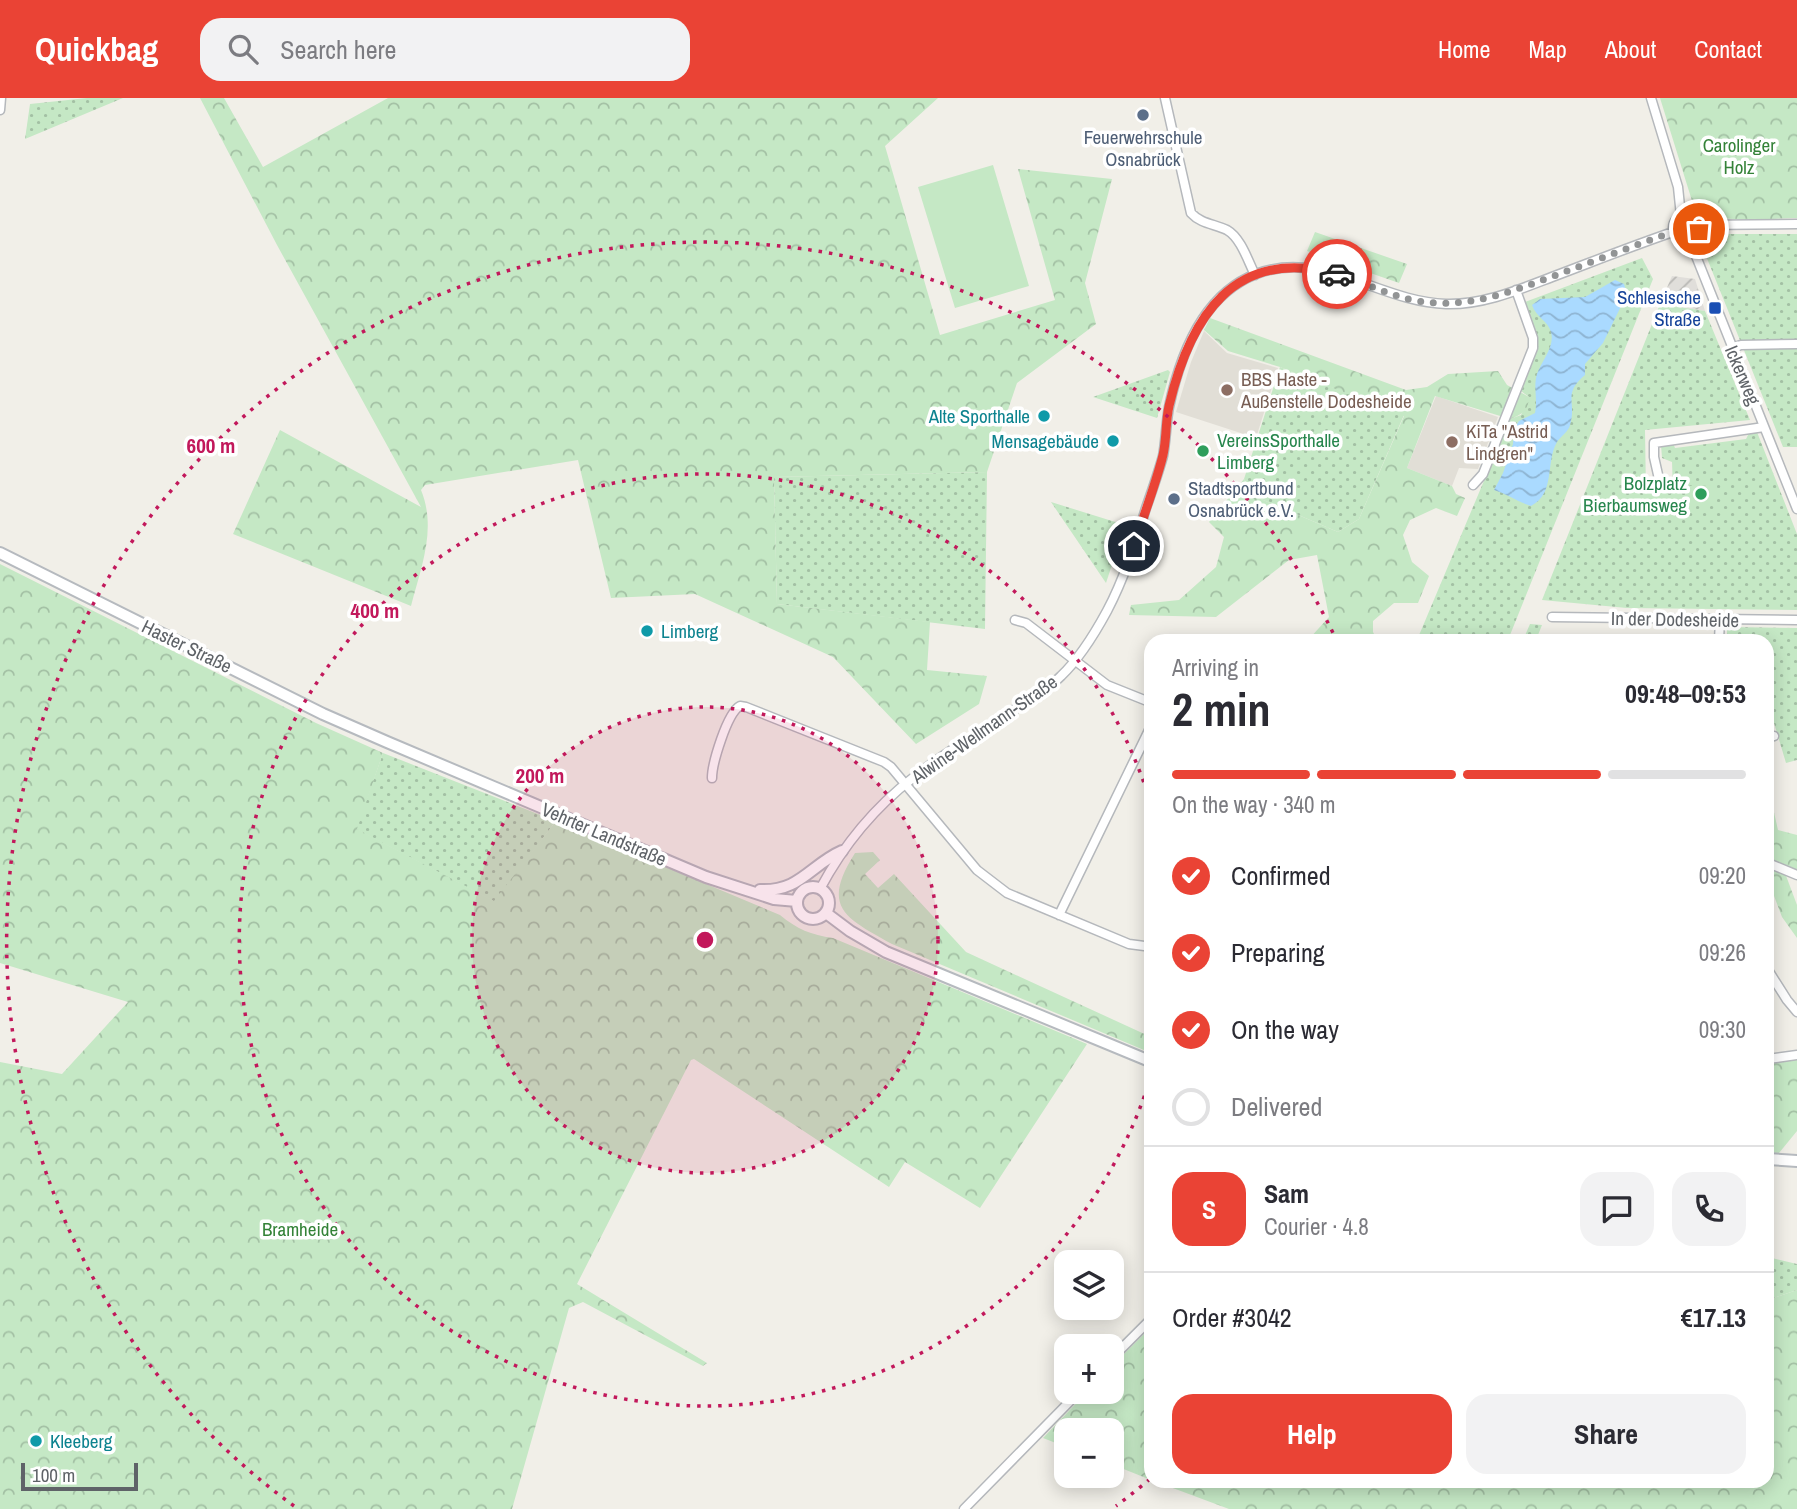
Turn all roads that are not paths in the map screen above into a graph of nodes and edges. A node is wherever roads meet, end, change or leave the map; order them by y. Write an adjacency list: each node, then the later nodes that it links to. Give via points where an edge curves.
1 (1, 98): 4 (street)
2 (1166, 98): 10 (street, via 1191,213 1236,237)
3 (1651, 98): 5 (street, via 1678,187)
4 (0, 110)
5 (1681, 216): 7 (street, via 1690,216); 8 (street, via 1674,221)
6 (1797, 224): 7 (street)
7 (1699, 225): 9 (street, via 1698,234)
8 (1673, 232): 9 (street, via 1679,240); 11 (street, Alwine-Wellmann-Straße)
9 (1689, 241): 13 (street, Ickerweg)
10 (1255, 275): 11 (street, Alwine-Wellmann-Straße, via 1297,267 1319,269 1395,296 1446,304); 25 (street, Alwine-Wellmann-Straße, via 1219,298 1196,328 1170,405 1162,458 1128,563 1107,611)
11 (1516, 290): 16 (street, via 1534,348 1483,474)
12 (1797, 344): 13 (street)
13 (1732, 348): 14 (street, Ickerweg)
14 (1764, 427): 15 (street, via 1654,443); 17 (street, Ickerweg)
15 (1659, 479)
16 (1473, 485)
17 (1794, 491): 18 (street, Ickerweg)
18 (1797, 509)
19 (0, 553): 27 (main road, Haster Straße, via 323,714)
20 (1552, 617): 22 (street, In der Dodesheide)
21 (1015, 620): 25 (street, via 1026,623)
22 (1720, 620): 23 (street, In der Dodesheide); 24 (street)
23 (1797, 620)
24 (1719, 634)
25 (1075, 660): 26 (street, via 1107,684); 30 (street, Alwine-Wellmann-Straße, via 1039,694)
26 (1144, 700)
27 (377, 733): 35 (main road, Vehrter Landstraße)
28 (1144, 740): 38 (street)
29 (712, 778): 30 (street, via 712,766 740,706 884,762)
30 (906, 783): 31 (street, Alwine-Wellmann-Straße); 38 (street, via 977,870 1007,893)
31 (842, 851): 34 (street, Alwine-Wellmann-Straße); 35 (main road, via 786,887)
32 (1774, 865): 33 (street)
33 (1797, 875)
34 (820, 889): 36 (main road, via 807,888); 37 (main road, via 828,898)
35 (750, 892): 36 (main road, Vehrter Landstraße)
36 (797, 901): 37 (main road, via 809,918)
37 (826, 913): 44 (main road, via 886,952)
38 (1059, 915): 39 (street)
39 (1144, 946)
40 (1774, 979): 41 (street)
41 (1797, 1012)
42 (1797, 1055): 43 (street)
43 (1774, 1058)
44 (1144, 1059)
45 (1774, 1159): 46 (main road)
46 (1797, 1161)
47 (1144, 1326): 48 (street)
48 (1124, 1347)
49 (1067, 1404): 50 (street)
50 (964, 1509)

